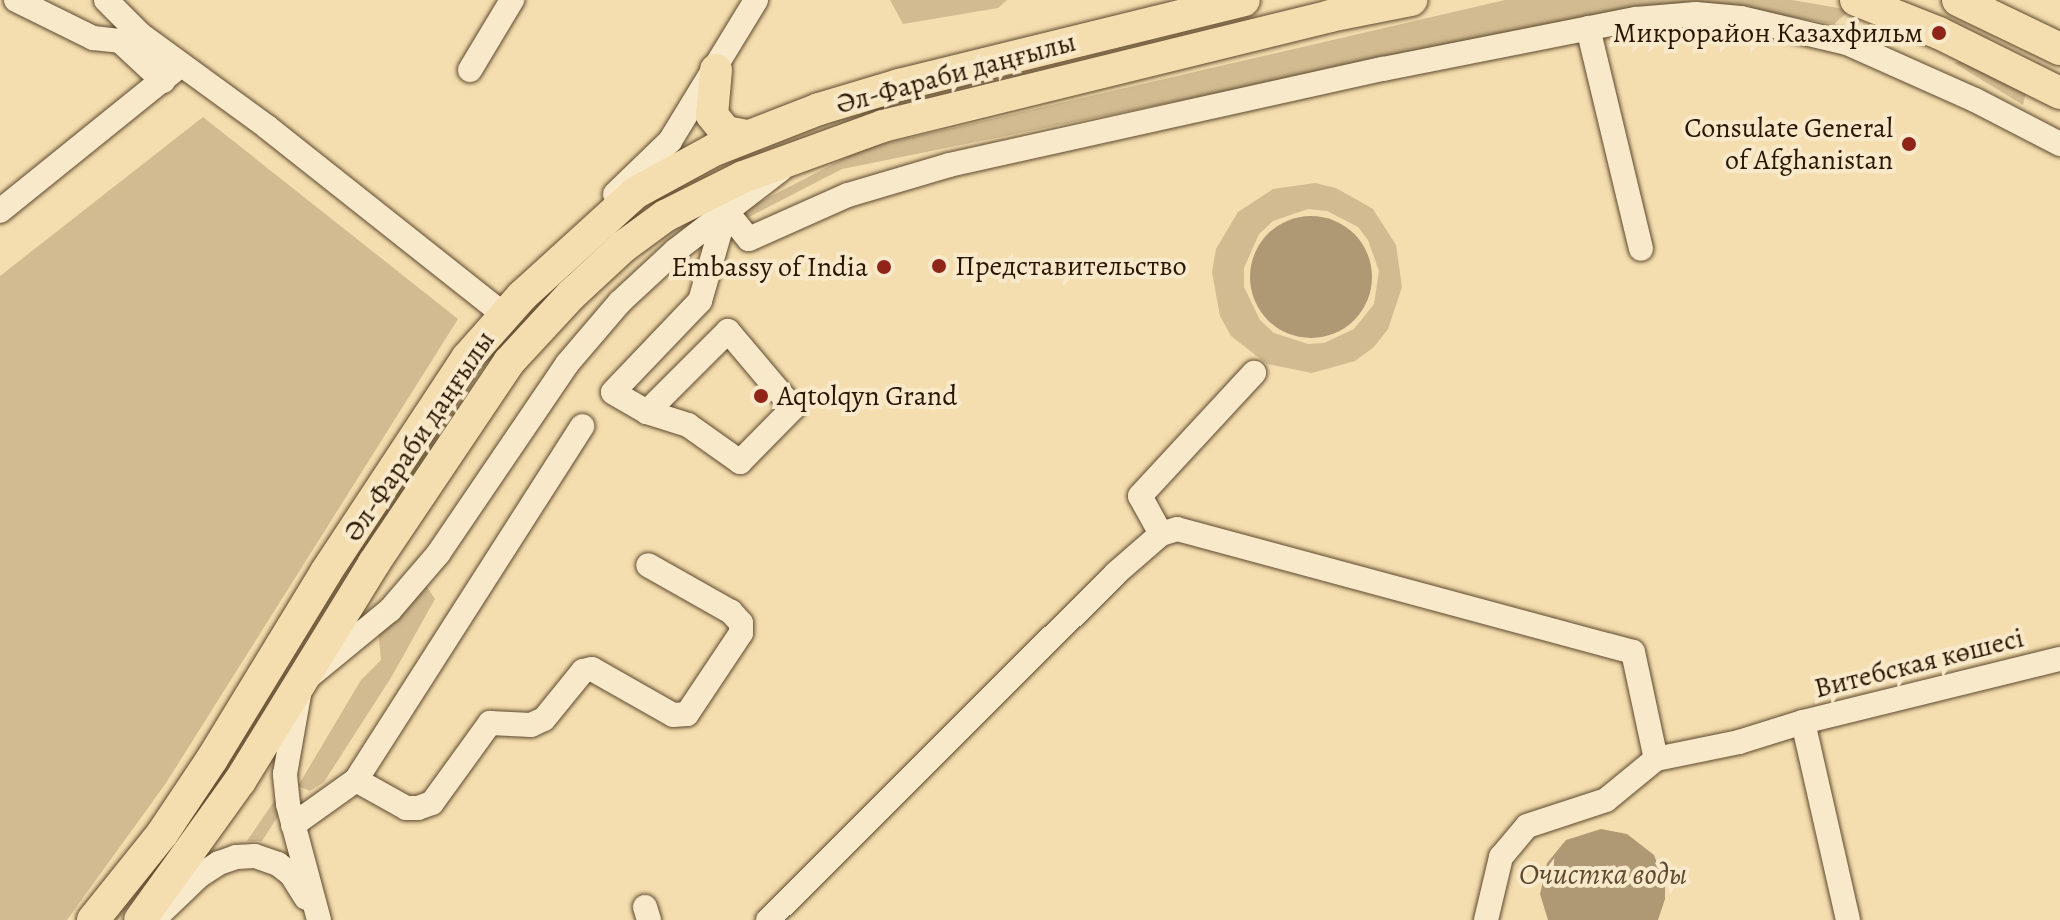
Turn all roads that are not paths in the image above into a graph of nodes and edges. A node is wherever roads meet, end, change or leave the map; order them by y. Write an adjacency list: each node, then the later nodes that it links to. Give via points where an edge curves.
1 (14, 0): 9 (street); 14 (street, via 93,38 120,41)
2 (106, 0): 14 (street)
3 (512, 0): 12 (street)
4 (756, 0): 13 (street)
5 (1244, 0): 16 (main road, Әл-Фараби даңғылы, via 899,85)
6 (1411, 0): 18 (main road, Әл-Фараби даңғылы, via 954,107)
7 (1856, 0): 15 (main road, via 1939,33)
8 (1958, 0): 11 (main road)
9 (0, 6)
10 (1588, 28): 17 (street, via 1696,14 1741,18 1847,43); 20 (street, via 949,165 848,195 749,239); 21 (street)
11 (2060, 49)
12 (470, 70)
13 (716, 70): 16 (main road, via 712,115 726,132); 22 (street, via 670,141 571,232)
14 (172, 73): 19 (street); 22 (street)
15 (2060, 93)
16 (747, 136): 22 (main road, Әл-Фараби даңғылы, via 635,193)
17 (2060, 144)
18 (803, 153): 20 (street); 29 (main road, Әл-Фараби даңғылы, via 665,216 624,246 554,313 509,362 469,418)
19 (0, 211)
20 (726, 211): 24 (street, via 700,301 613,392); 29 (street, via 620,302 567,364 438,554 390,610)
21 (1641, 249)
22 (503, 314): 35 (main road, Әл-Фараби даңғылы, via 428,414 162,834)
23 (1254, 373): 26 (street, via 1140,496)
24 (647, 412): 24 (street, via 728,331 793,408 740,462 688,425)
25 (582, 426): 32 (street)
26 (1161, 534): 31 (street, via 1177,529 1633,652); 38 (street)
27 (648, 565): 32 (street, via 731,612 741,623 741,633 687,714 673,715 592,669 583,671 544,719 531,725 490,723 432,803 406,808)
28 (2060, 659): 30 (street, Витебская көшесі)
29 (301, 683): 33 (street, via 285,774); 36 (main road, Әл-Фараби даңғылы, via 187,859)
30 (1803, 722): 31 (street); 40 (street, Витебская көшесі)
31 (1656, 759): 39 (street, via 1606,800 1527,826 1501,857)
32 (356, 780): 33 (street)
33 (293, 825): 34 (street)
34 (318, 918): 37 (street, via 291,874 255,856 219,863)
35 (93, 920)
36 (140, 920)
37 (153, 920)
38 (768, 920)
39 (1486, 920)
40 (1848, 920)

